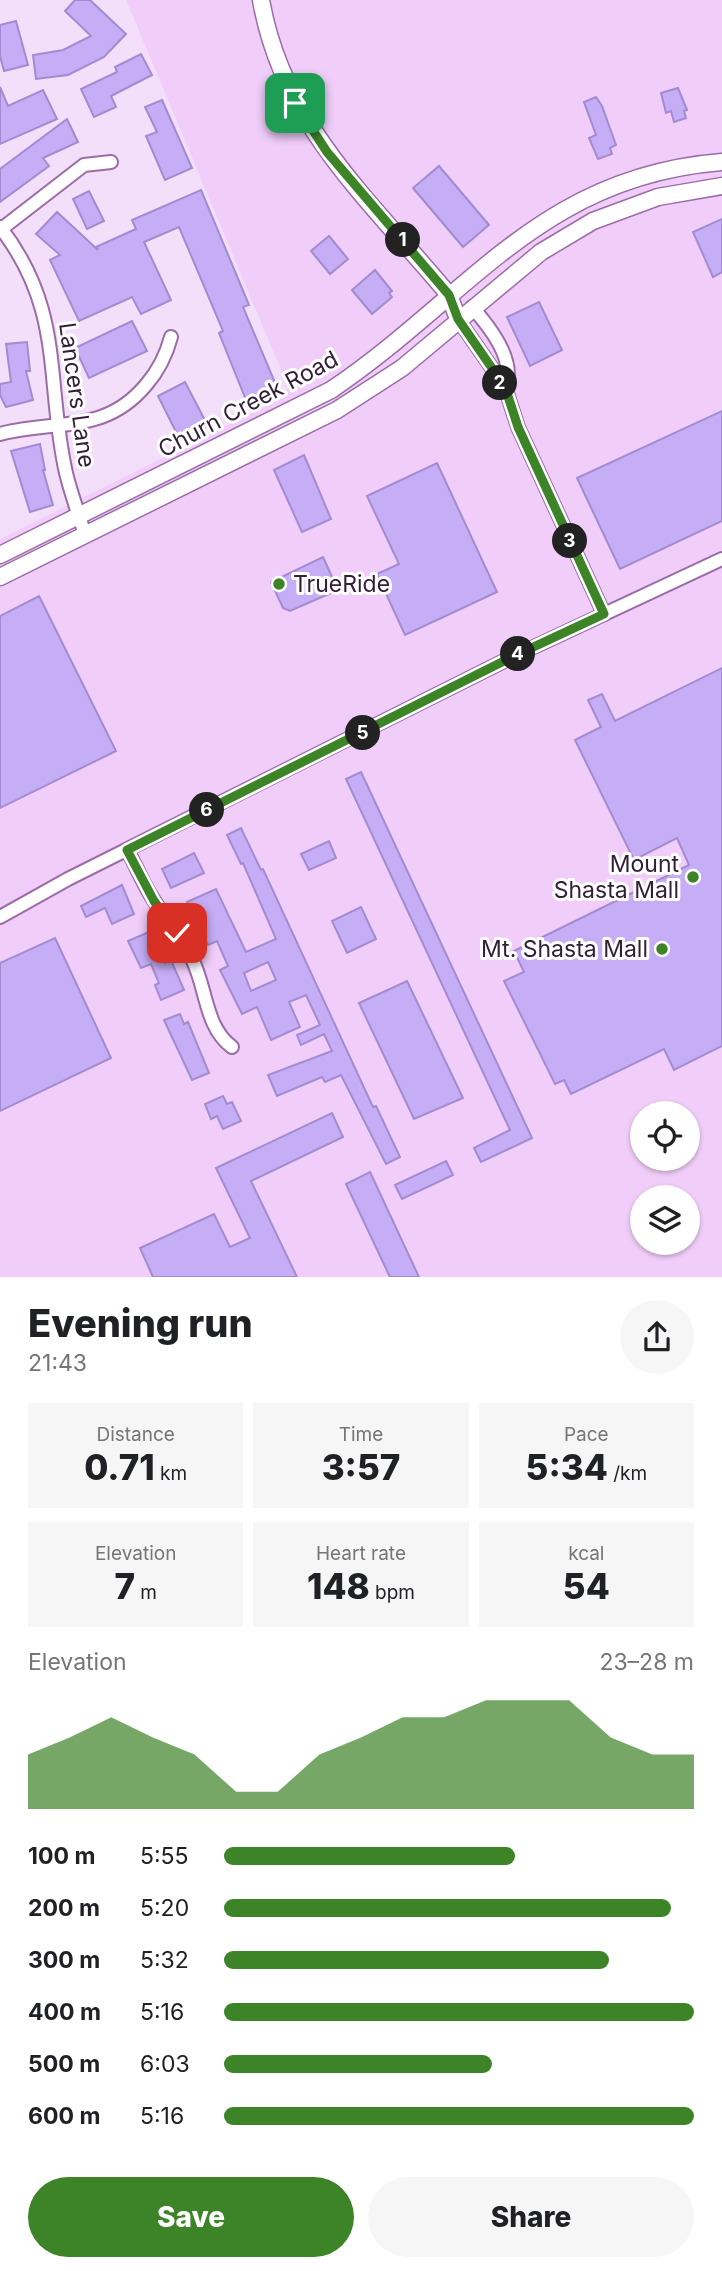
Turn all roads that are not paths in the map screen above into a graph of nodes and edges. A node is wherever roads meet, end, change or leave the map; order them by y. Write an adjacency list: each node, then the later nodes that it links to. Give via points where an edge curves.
1 (261, 0): 6 (main road, via 275,58 299,111 327,152)
2 (111, 162): 5 (street, via 84,165)
3 (722, 162): 6 (main road, Churn Creek Road, via 660,172 592,195 539,224)
4 (722, 186): 7 (main road, Churn Creek Road, via 658,197 593,222 541,252)
5 (1, 228): 11 (street, Lancers Lane, via 26,269 45,314)
6 (449, 295): 7 (main road); 8 (main road); 13 (main road, Churn Creek Road, via 331,390)
7 (472, 307): 8 (main road, Churn Creek Road); 10 (street, via 498,342 508,373)
8 (458, 319): 10 (street); 14 (main road, Churn Creek Road, via 382,383 337,410)
9 (172, 337): 11 (street, via 154,376 125,406 100,419)
10 (505, 387): 18 (street, via 518,427)
11 (60, 424): 12 (street); 13 (street, Lancers Lane, via 66,473)
12 (0, 433)
13 (79, 515): 14 (street, Lancers Lane); 15 (main road, Churn Creek Road)
14 (85, 535): 17 (main road, Churn Creek Road)
15 (0, 555)
16 (722, 559): 18 (street)
17 (0, 577)
18 (604, 614): 19 (street)
19 (127, 850): 20 (street); 21 (street, via 154,901 186,946 211,1020)
20 (0, 917)
21 (232, 1047)

